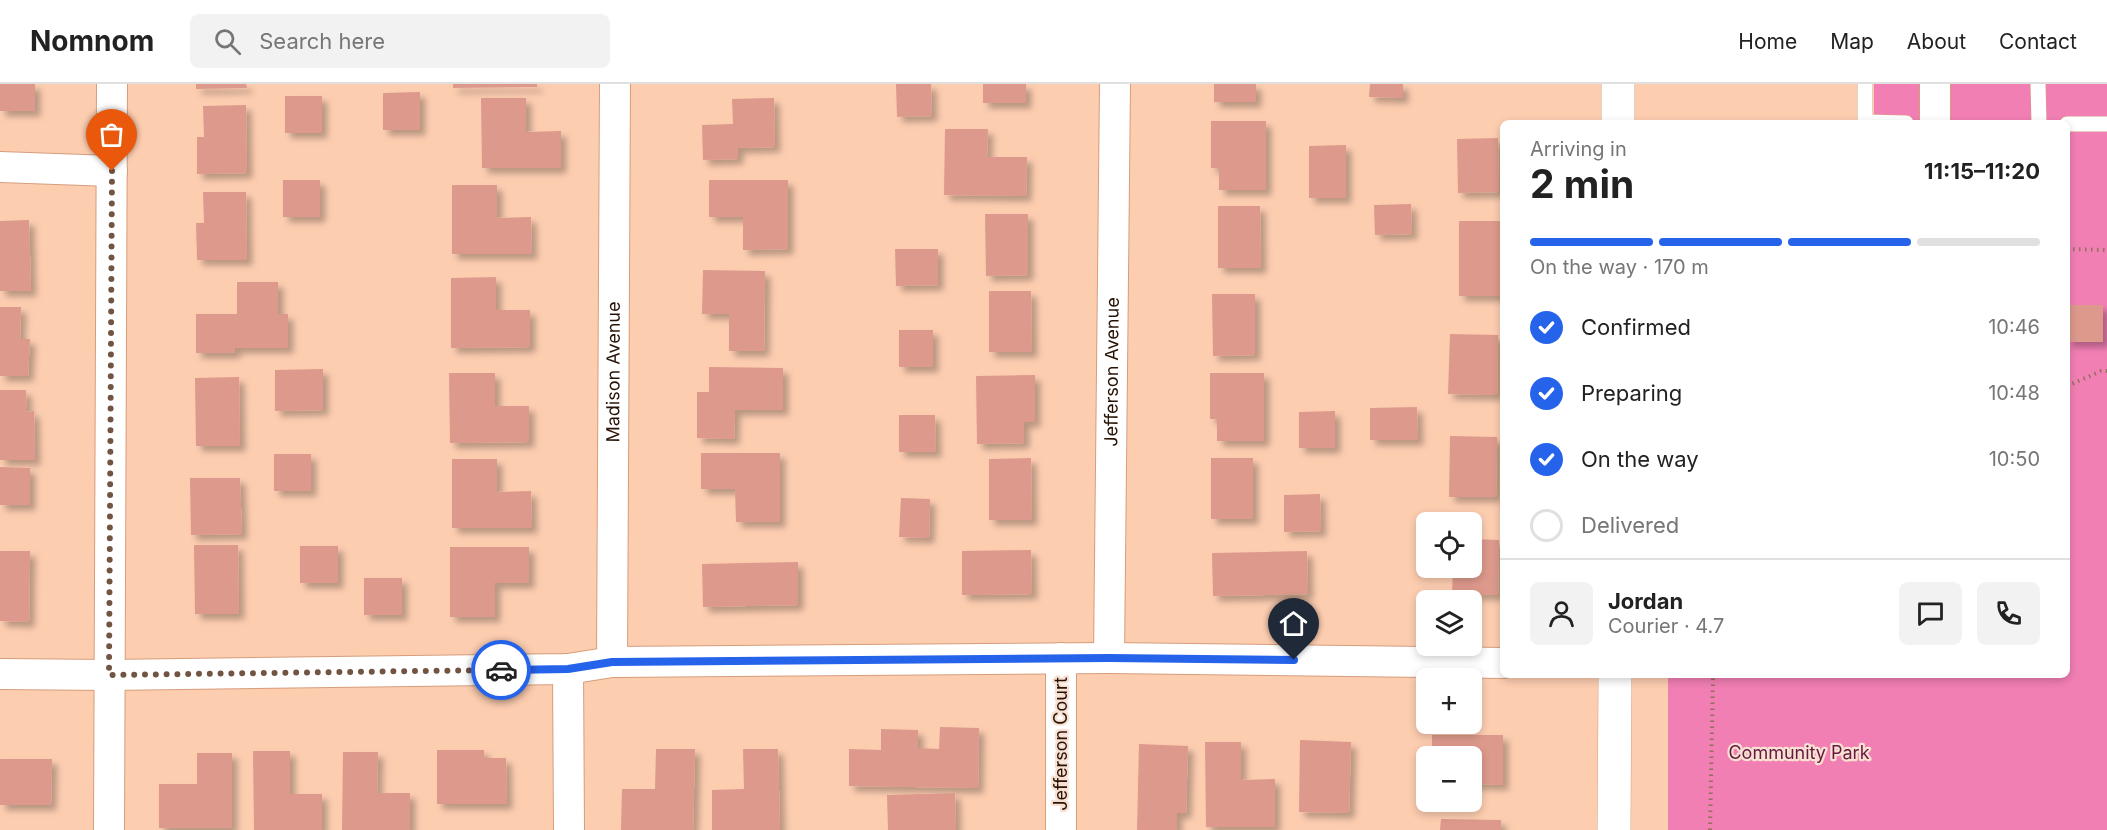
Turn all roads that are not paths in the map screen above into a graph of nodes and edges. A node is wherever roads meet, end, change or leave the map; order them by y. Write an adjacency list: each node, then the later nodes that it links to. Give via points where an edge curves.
1 (112, 84): 15 (street)
2 (615, 84): 18 (street, Madison Avenue)
3 (1115, 84): 17 (street, Jefferson Avenue)
4 (1618, 84): 8 (main road)
5 (1865, 84): 9 (lane)
6 (1935, 84): 10 (street)
7 (2038, 84): 11 (lane)
8 (1618, 120)
9 (1866, 120)
10 (1935, 120)
11 (2039, 120)
12 (2070, 124): 13 (lane)
13 (2107, 124)
14 (0, 167): 15 (street)
15 (112, 171): 22 (street)
16 (1061, 658): 17 (street); 18 (street); 26 (street, Jefferson Court)
17 (1109, 658): 19 (street)
18 (612, 662): 20 (street)
19 (1500, 663)
20 (568, 669): 22 (street); 25 (street)
21 (0, 674): 22 (street)
22 (109, 675): 24 (street)
23 (1615, 678): 27 (main road)
24 (109, 830)
25 (569, 830)
26 (1061, 830)
27 (1614, 830)

